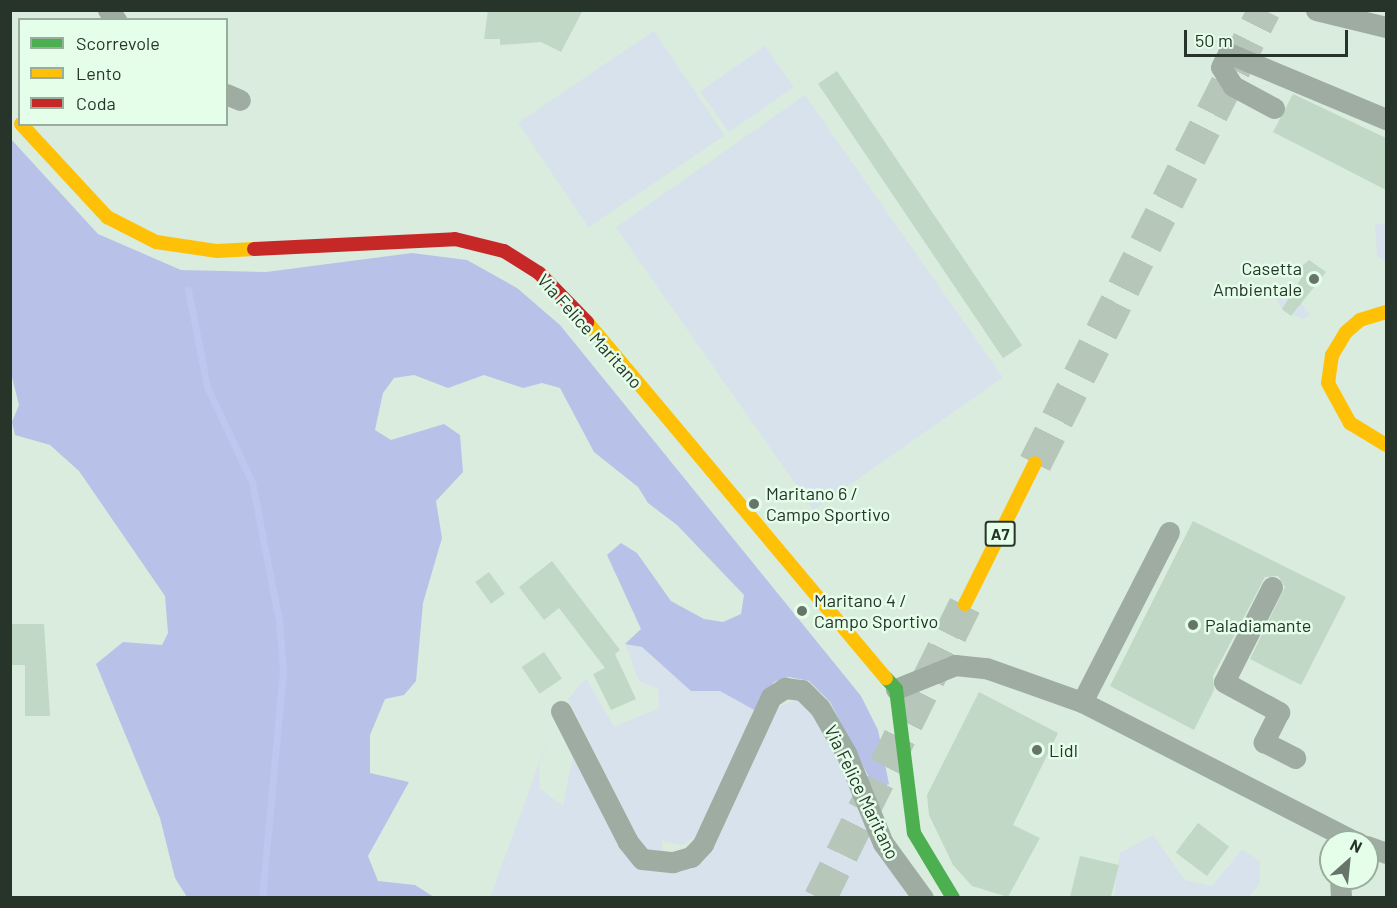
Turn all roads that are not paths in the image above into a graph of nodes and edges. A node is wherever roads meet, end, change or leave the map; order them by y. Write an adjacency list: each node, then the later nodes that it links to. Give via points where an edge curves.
1 (1316, 10): 2 (street)
2 (1386, 27)
3 (1274, 108): 4 (street, via 1233,86 1221,67 1228,53)
4 (1386, 119)
5 (22, 126): 12 (main road, Via Felice Maritano, via 107,217 156,242 217,251 455,239 477,241 523,262 579,313)
6 (1386, 312): 7 (main road, via 1360,320 1346,332 1332,355 1328,383 1350,423)
7 (1386, 445)
8 (1035, 463): 11 (main road, A7)
9 (1169, 532): 13 (street)
10 (1272, 587): 15 (street, via 1224,682 1279,712 1264,742)
11 (965, 604)
12 (896, 689): 13 (street, via 955,665 986,668); 18 (main road, Via Felice Maritano, via 914,833)
13 (1082, 702): 16 (street)
14 (561, 711): 17 (street, Via Felice Maritano, via 628,842 642,859 673,862 691,856 703,844 771,697 785,688 802,690 820,708 846,753 883,843)
15 (1295, 758)
16 (1326, 830)
17 (923, 897)
18 (953, 897)

